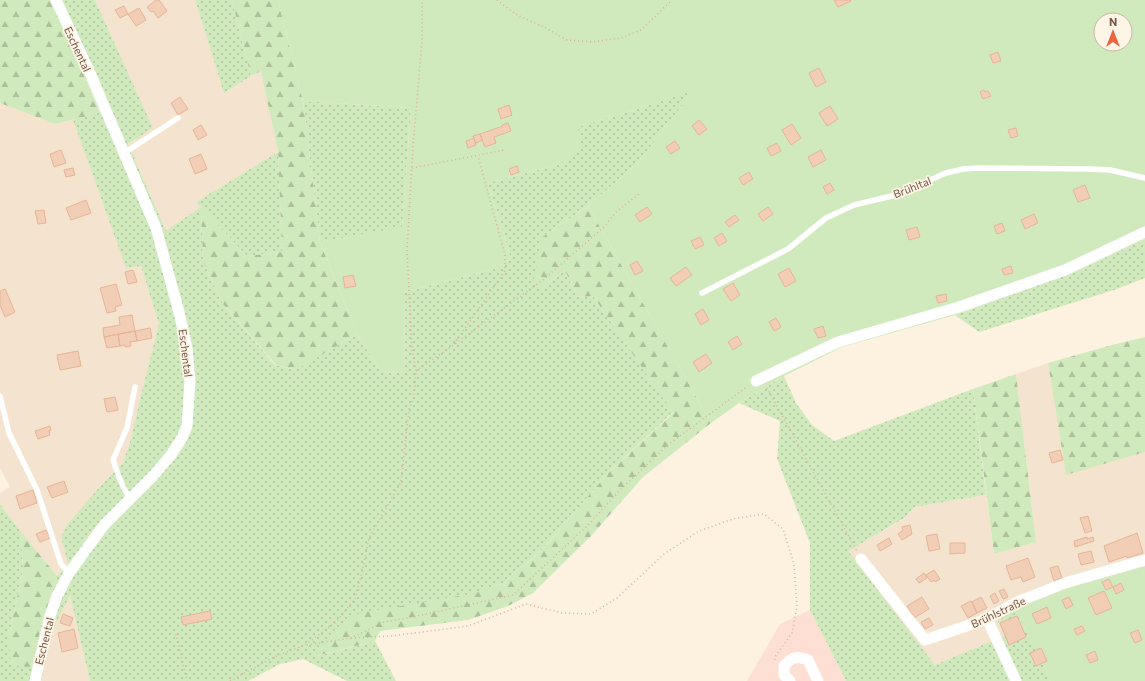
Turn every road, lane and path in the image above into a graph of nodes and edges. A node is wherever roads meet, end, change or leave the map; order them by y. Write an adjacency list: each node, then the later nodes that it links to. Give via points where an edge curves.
1 (56, 0): 7 (street, Eschental)
2 (422, 0): 9 (path, via 422,40)
3 (497, 0): 4 (path, via 517,15 567,40 592,42 621,38 641,30)
4 (672, 0)
5 (178, 118): 7 (lane)
6 (505, 150): 8 (path)
7 (124, 153): 19 (street, Eschental, via 156,228 184,334 189,373 187,426 182,438 153,476)
8 (478, 156): 9 (path); 14 (path, via 505,255 504,271)
9 (412, 168): 15 (path, via 407,251 412,350)
10 (1145, 178): 13 (lane, Brühltal, via 1110,170 1089,169 979,168 946,173 896,195 854,205 826,218 788,249)
11 (639, 194): 14 (path, via 617,211 603,228 544,279)
12 (1145, 232): 16 (street, via 1065,270 959,307 838,342)
13 (702, 293)
14 (452, 346): 15 (path)
15 (416, 371): 26 (path, via 401,482 369,538 355,599 336,622)
16 (759, 379): 20 (path); 25 (path, via 669,444 513,595 384,622)
17 (135, 387): 19 (lane, via 127,428 114,460 121,482)
18 (0, 396): 22 (lane, via 9,433 37,490 61,564)
19 (130, 498): 22 (street, Eschental, via 104,525)
20 (861, 559): 23 (street, Brühlstraße, via 925,640)
21 (1145, 560): 23 (street, Brühlstraße, via 1065,583 1017,602)
22 (69, 573): 28 (street, Eschental, via 50,616)
23 (987, 619): 33 (street)
24 (176, 634): 29 (path)
25 (351, 638): 26 (path); 27 (path, via 391,636 468,626 526,604 562,612 591,614 617,598 664,554 699,530 733,519 764,514 783,529 794,564 797,606 792,632)
26 (305, 645): 30 (path)
27 (773, 664)
28 (35, 681)
29 (187, 681)
30 (230, 681)
31 (790, 681): 32 (street, via 784,675 784,666 790,659 799,657 808,660)
32 (818, 681)
33 (1016, 681)

